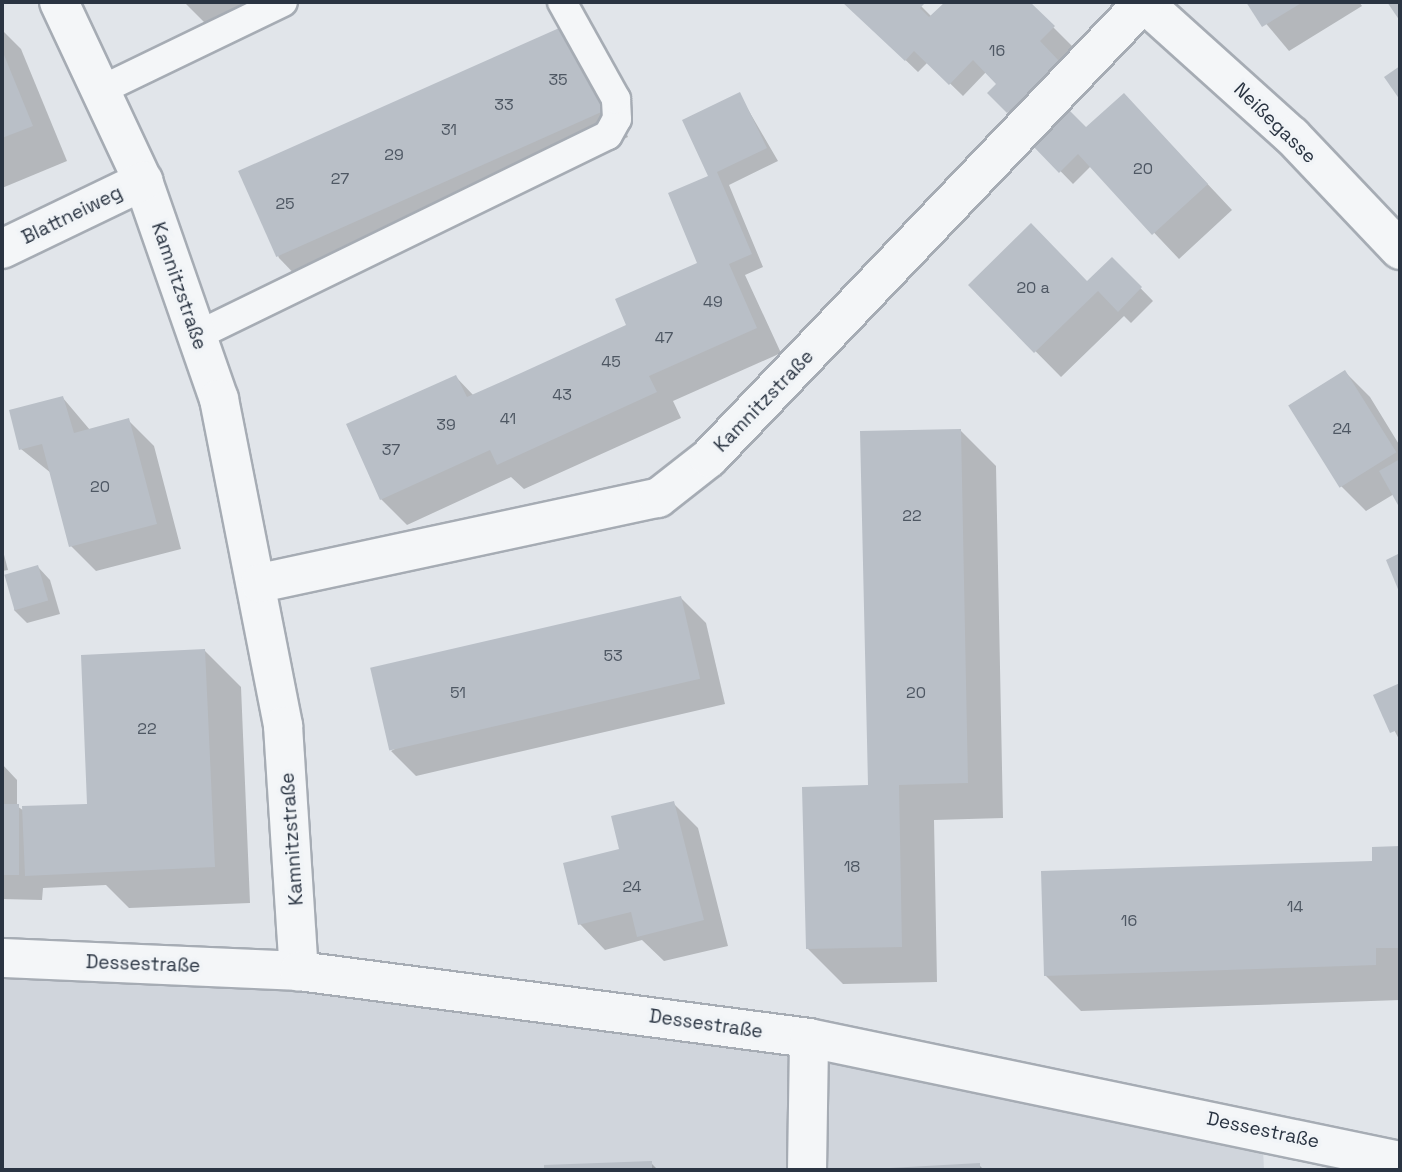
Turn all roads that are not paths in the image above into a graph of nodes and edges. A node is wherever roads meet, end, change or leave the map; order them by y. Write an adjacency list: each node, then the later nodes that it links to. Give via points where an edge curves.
1 (60, 2): 5 (street, Kamnitzstraße)
2 (283, 2): 5 (lane)
3 (562, 2): 9 (lane, via 616,99 617,119 608,135)
4 (1143, 2): 8 (street, Neißegasse, via 1292,136); 10 (street, Kamnitzstraße, via 709,458 658,498)
5 (101, 90): 6 (street, Kamnitzstraße)
6 (143, 181): 7 (street, Blattneiweg); 9 (street, Kamnitzstraße)
7 (2, 249)
8 (1400, 250)
9 (196, 335): 10 (street, Kamnitzstraße, via 219,399)
10 (260, 583): 12 (street, Kamnitzstraße, via 283,726)
11 (2, 958): 12 (street, Dessestraße)
12 (299, 971): 13 (street, Dessestraße)
13 (808, 1038): 14 (street, Dessestraße); 15 (street)
14 (1400, 1161)
15 (807, 1170)

